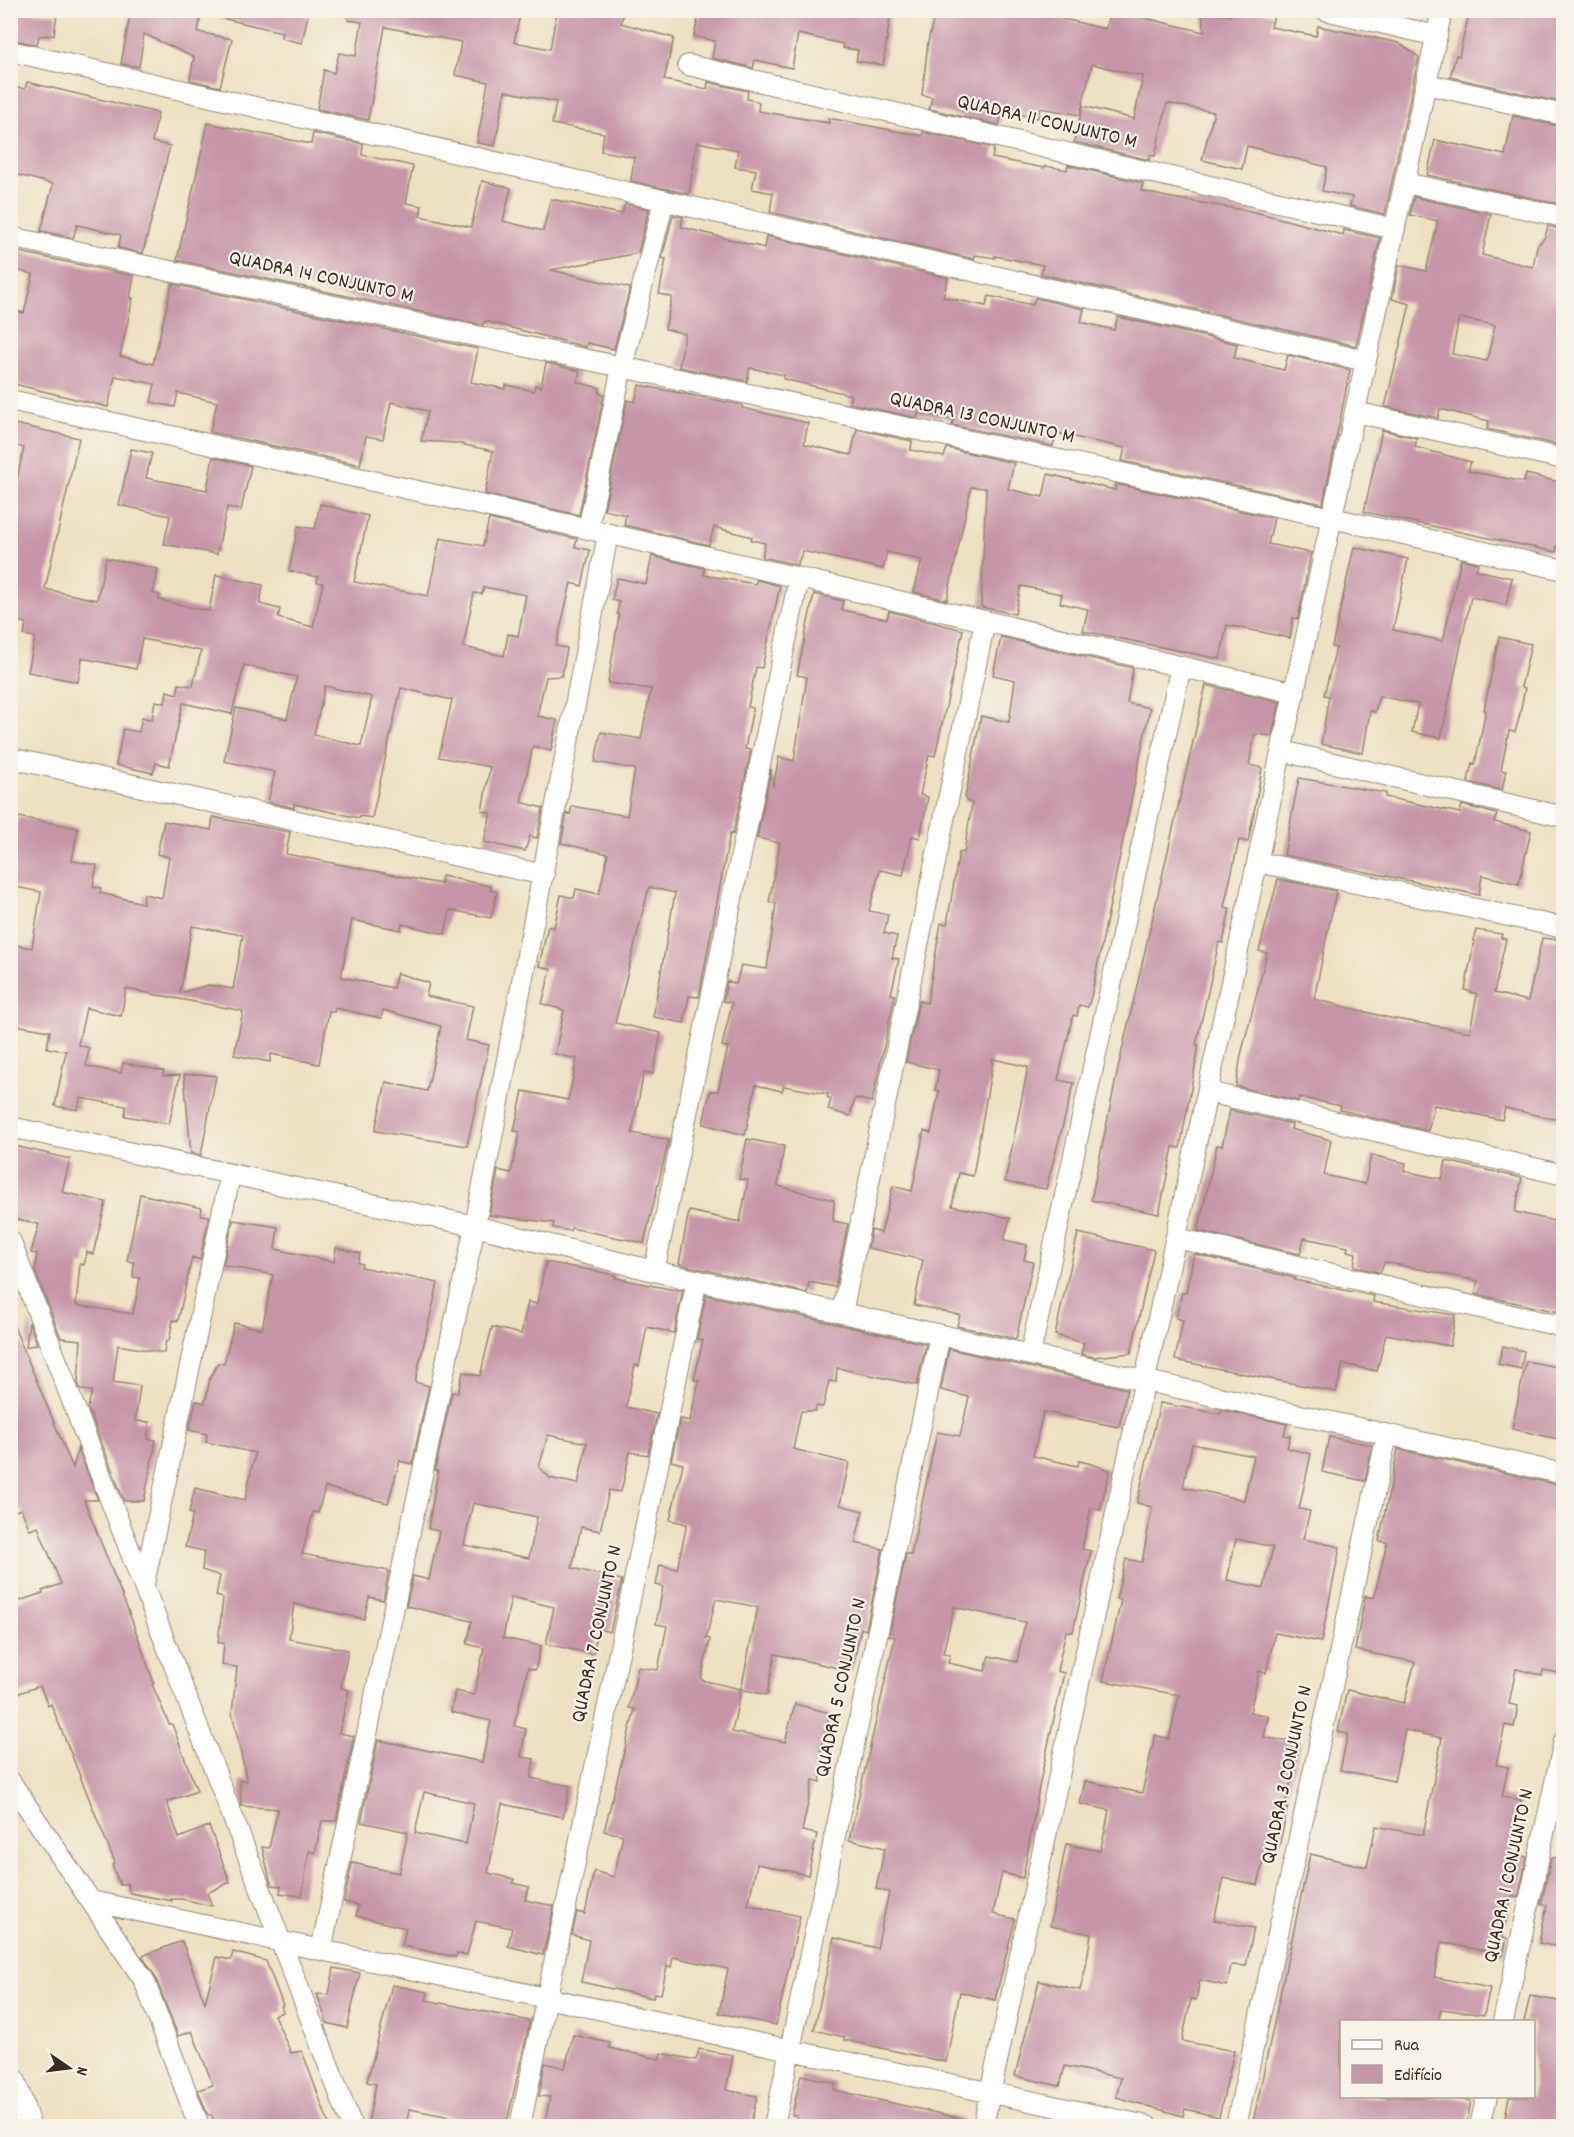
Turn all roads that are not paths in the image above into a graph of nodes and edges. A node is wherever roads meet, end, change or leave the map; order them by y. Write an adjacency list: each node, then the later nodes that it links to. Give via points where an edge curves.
1 (1325, 10): 3 (street)
2 (1442, 10): 3 (street)
3 (1437, 36): 6 (street)
4 (10, 51): 9 (street)
5 (688, 65): 11 (street, QUADRA 11 CONJUNTO M)
6 (1426, 84): 7 (street); 8 (street)
7 (1563, 115)
8 (1405, 183): 10 (street); 11 (street)
9 (664, 200): 13 (street); 14 (street)
10 (1563, 217)
11 (1395, 229): 13 (street)
12 (10, 237): 14 (street, QUADRA 14 CONJUNTO M)
13 (1366, 361): 16 (street)
14 (622, 367): 18 (street, QUADRA 13 CONJUNTO M); 19 (street)
15 (10, 400): 19 (street)
16 (1355, 412): 17 (street); 18 (street)
17 (1563, 459)
18 (1332, 518): 21 (street, QUADRA 13 CONJUNTO M); 25 (street)
19 (588, 529): 20 (street)
20 (608, 534): 22 (street); 30 (street)
21 (1563, 570)
22 (799, 578): 23 (street); 39 (street)
23 (985, 621): 24 (street); 41 (street)
24 (1181, 666): 25 (street); 44 (street)
25 (1295, 693): 26 (street)
26 (1282, 751): 28 (street); 29 (street)
27 (10, 758): 30 (street)
28 (1563, 817)
29 (1258, 862): 31 (street); 32 (street)
30 (544, 875): 36 (street)
31 (1563, 928)
32 (1208, 1092): 34 (street); 37 (street)
33 (10, 1127): 35 (street)
34 (1563, 1175)
35 (230, 1176): 36 (street); 48 (street)
36 (475, 1226): 39 (street); 53 (street)
37 (1176, 1238): 42 (street); 45 (street)
38 (10, 1240): 48 (street)
39 (654, 1271): 40 (street)
40 (697, 1280): 41 (street); 54 (street, QUADRA 7 CONJUNTO N)
41 (842, 1313): 43 (street)
42 (1563, 1326)
43 (940, 1335): 44 (street); 56 (street, QUADRA 5 CONJUNTO N)
44 (1030, 1355): 45 (street)
45 (1145, 1381): 46 (street); 58 (street)
46 (1387, 1435): 47 (street); 68 (street, QUADRA 3 CONJUNTO N)
47 (1563, 1474)
48 (144, 1584): 52 (street)
49 (1563, 1741): 55 (street, QUADRA 1 CONJUNTO N)
50 (10, 1781): 51 (street)
51 (91, 1901): 52 (street); 62 (street, via 144,1980)
52 (280, 1942): 53 (street); 63 (street)
53 (321, 1950): 54 (street)
54 (545, 1998): 56 (street); 64 (street, QUADRA 7 CONJUNTO N)
55 (1503, 2020)
56 (790, 2050): 58 (street); 65 (street, QUADRA 5 CONJUNTO N)
57 (10, 2083): 61 (main road)
58 (991, 2093): 66 (street); 67 (street)
59 (1487, 2098): 69 (street)
60 (10, 2103): 61 (main road)
61 (22, 2127)
62 (199, 2127)
63 (352, 2127)
64 (520, 2127)
65 (774, 2127)
66 (983, 2127)
67 (1147, 2127)
68 (1236, 2127)
69 (1480, 2127)

